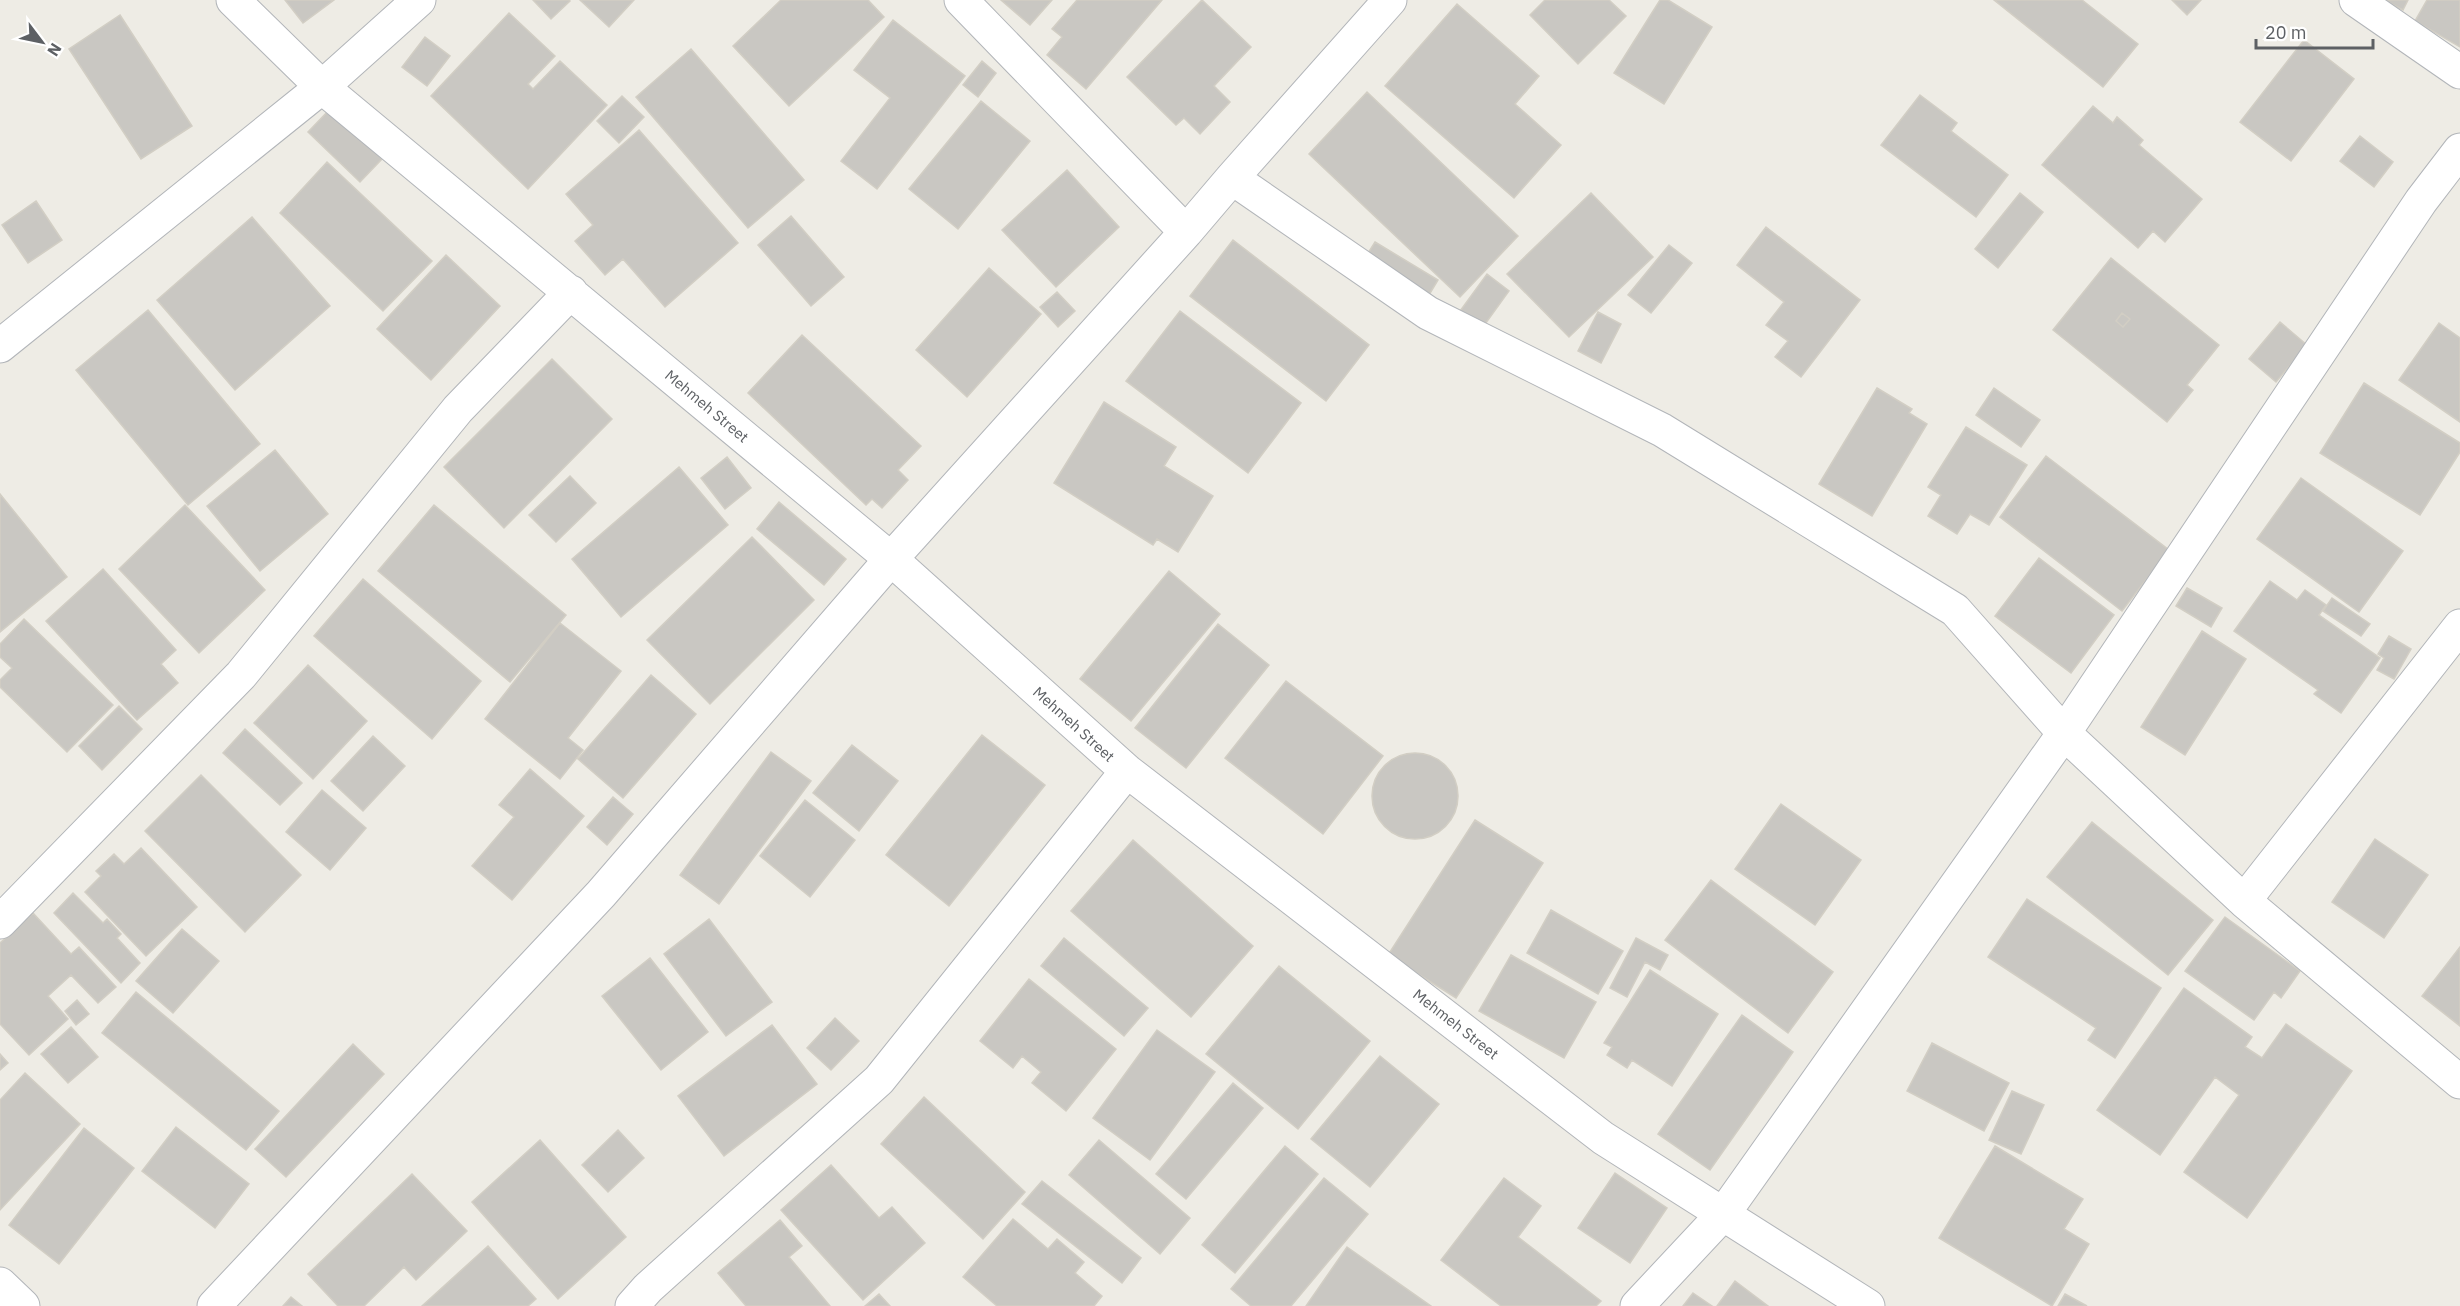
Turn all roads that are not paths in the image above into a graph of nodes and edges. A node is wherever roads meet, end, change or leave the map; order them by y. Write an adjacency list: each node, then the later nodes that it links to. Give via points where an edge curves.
1 (233, 0): 7 (street, Mehmeh Street)
2 (418, 0): 7 (street)
3 (961, 0): 10 (street)
4 (1390, 0): 9 (street)
5 (2356, 0): 6 (street)
6 (2460, 72)
7 (322, 87): 11 (street, Mehmeh Street); 12 (street)
8 (2460, 150): 15 (street, via 2421,201)
9 (1232, 178): 10 (street); 15 (street, via 1428,313 1662,430 1955,610)
10 (1186, 232): 13 (street)
11 (571, 292): 13 (street, Mehmeh Street); 18 (street, via 458,408 241,675)
12 (0, 345)
13 (891, 559): 16 (street, Mehmeh Street); 23 (street, via 601,894)
14 (2460, 626): 17 (street)
15 (2064, 733): 17 (street); 20 (street)
16 (1126, 771): 20 (street, Mehmeh Street, via 1603,1138); 24 (street, via 879,1080)
17 (2244, 901): 19 (street)
18 (0, 922)
19 (2460, 1082)
20 (1724, 1213): 25 (street); 26 (street, Mehmeh Street)
21 (0, 1284): 22 (street)
22 (24, 1306)
23 (214, 1306)
24 (632, 1306)
25 (1636, 1306)
26 (1868, 1306)

